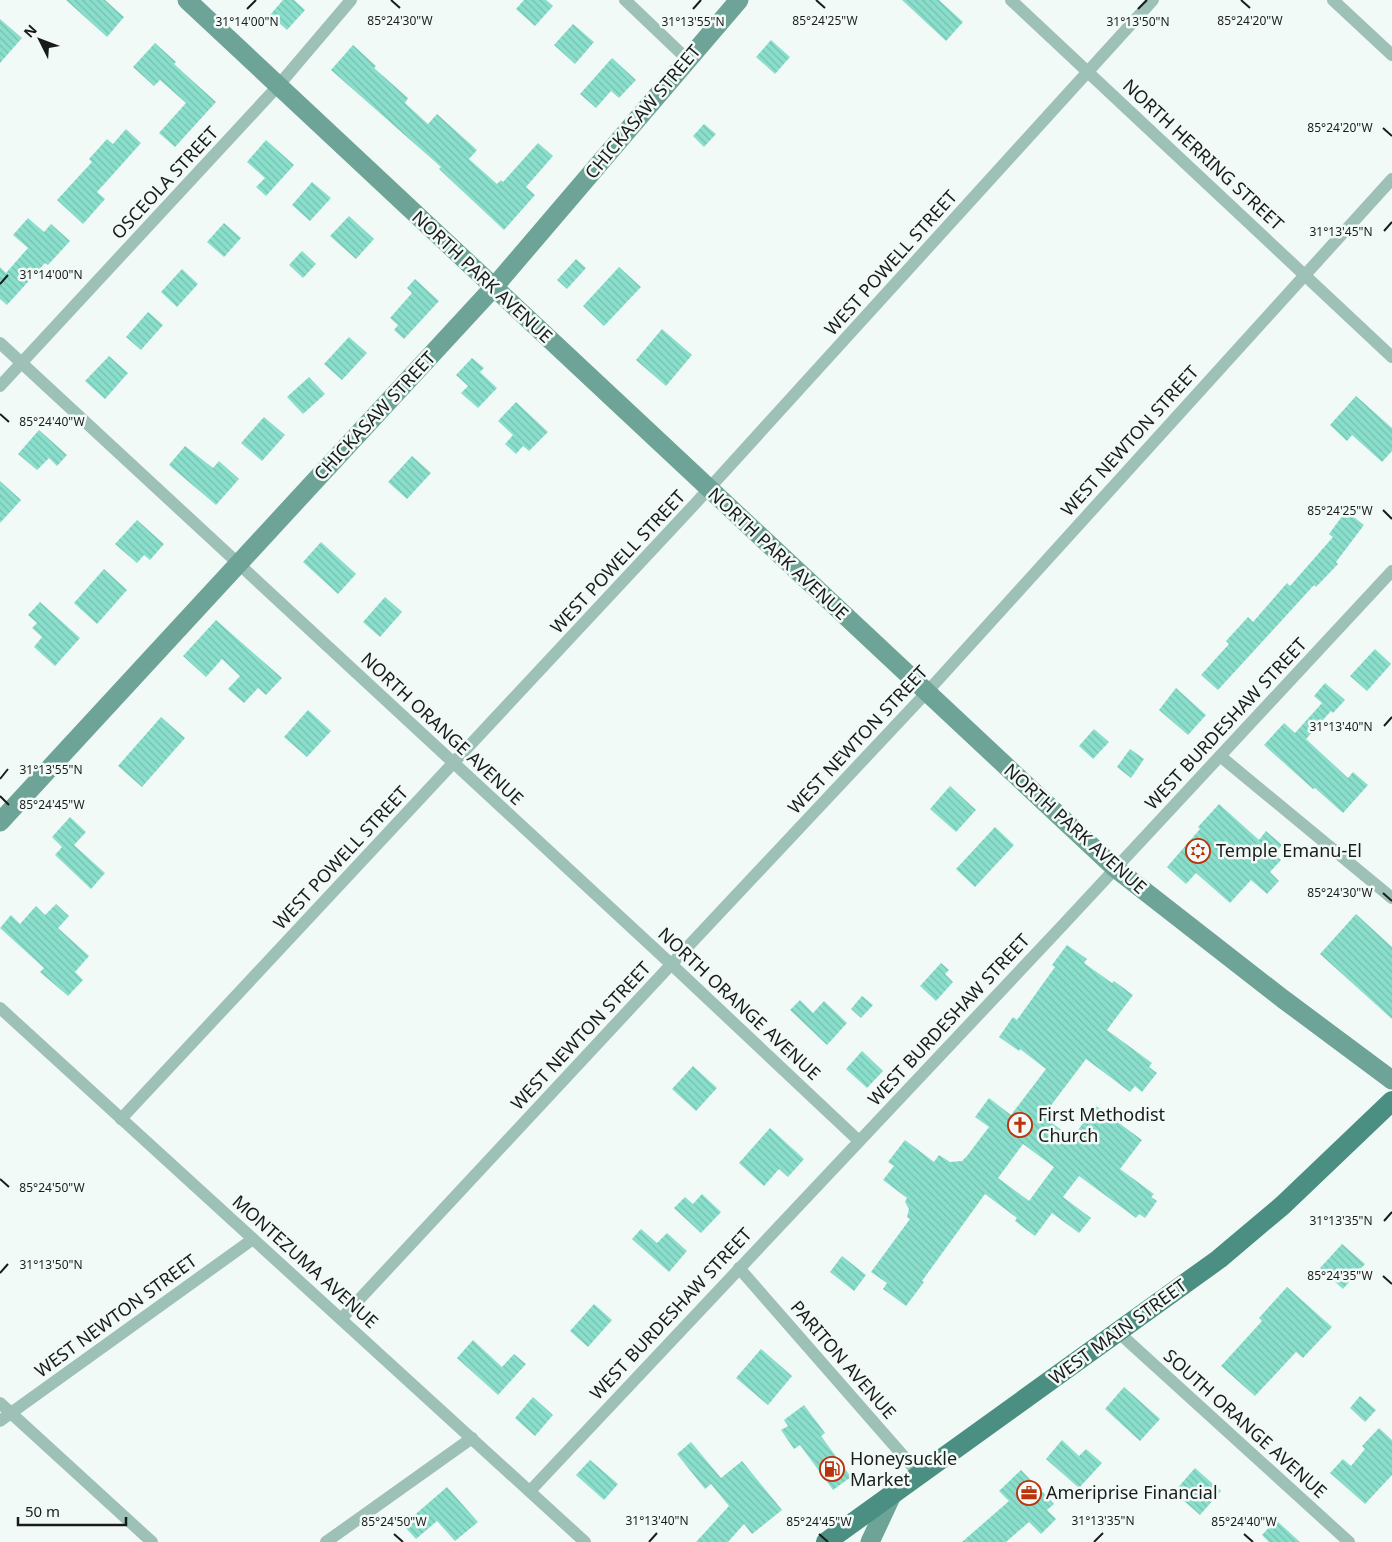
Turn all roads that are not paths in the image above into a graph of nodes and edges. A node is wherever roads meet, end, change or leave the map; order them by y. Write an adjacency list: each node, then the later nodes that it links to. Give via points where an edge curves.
1 (187, 0): 11 (street, NORTH PARK AVENUE)
2 (352, 0): 11 (street, OSCEOLA STREET)
3 (625, 0): 9 (street)
4 (738, 0): 9 (street, CHICKASAW STREET)
5 (1012, 0): 10 (street, NORTH HERRING STREET)
6 (1153, 0): 10 (street, WEST POWELL STREET)
7 (1333, 0): 8 (street)
8 (1392, 55)
9 (688, 60): 14 (street, CHICKASAW STREET)
10 (1088, 72): 13 (street, NORTH HERRING STREET); 19 (street, WEST POWELL STREET)
11 (278, 86): 14 (street, NORTH PARK AVENUE); 17 (street, OSCEOLA STREET)
12 (1392, 179): 13 (street, WEST NEWTON STREET)
13 (1304, 275): 16 (street, NORTH HERRING STREET); 22 (street, WEST NEWTON STREET)
14 (494, 287): 19 (street, NORTH PARK AVENUE); 20 (street, CHICKASAW STREET)
15 (0, 343): 17 (street, NORTH ORANGE AVENUE)
16 (1392, 357)
17 (22, 363): 18 (street, OSCEOLA STREET); 20 (street, NORTH ORANGE AVENUE)
18 (0, 386)
19 (709, 490): 22 (street, NORTH PARK AVENUE); 24 (street, WEST POWELL STREET)
20 (238, 564): 24 (street, NORTH ORANGE AVENUE); 25 (street, CHICKASAW STREET)
21 (1392, 571): 23 (street, WEST BURDESHAW STREET)
22 (927, 692): 26 (street, NORTH PARK AVENUE); 28 (street, WEST NEWTON STREET)
23 (1220, 756): 26 (street, WEST BURDESHAW STREET); 27 (street)
24 (454, 763): 28 (street, NORTH ORANGE AVENUE); 32 (street, WEST POWELL STREET)
25 (0, 822)
26 (1115, 868): 30 (street, NORTH PARK AVENUE); 33 (street, WEST BURDESHAW STREET)
27 (1392, 898)
28 (671, 964): 33 (street, NORTH ORANGE AVENUE); 36 (street, WEST NEWTON STREET)
29 (0, 1008): 32 (street, MONTEZUMA AVENUE)
30 (1392, 1080)
31 (1392, 1101): 37 (main road, WEST MAIN STREET, via 1219,1259)
32 (121, 1119): 34 (street, MONTEZUMA AVENUE)
33 (859, 1142): 35 (street, WEST BURDESHAW STREET)
34 (253, 1239): 36 (street, MONTEZUMA AVENUE); 39 (street, WEST NEWTON STREET)
35 (739, 1268): 41 (street, PARITON AVENUE); 42 (street, WEST BURDESHAW STREET)
36 (341, 1319): 40 (street, MONTEZUMA AVENUE)
37 (1118, 1332): 41 (main road, WEST MAIN STREET); 49 (street, SOUTH ORANGE AVENUE)
38 (0, 1403): 39 (street)
39 (5, 1417): 44 (street)
40 (472, 1438): 42 (street, MONTEZUMA AVENUE); 45 (street)
41 (920, 1475): 43 (main road, WEST MAIN STREET)
42 (530, 1491): 46 (street, MONTEZUMA AVENUE)
43 (892, 1495): 47 (main road, WEST MAIN STREET); 48 (street)
44 (152, 1542)
45 (326, 1542)
46 (585, 1542)
47 (826, 1542)
48 (870, 1542)
49 (1350, 1542)

